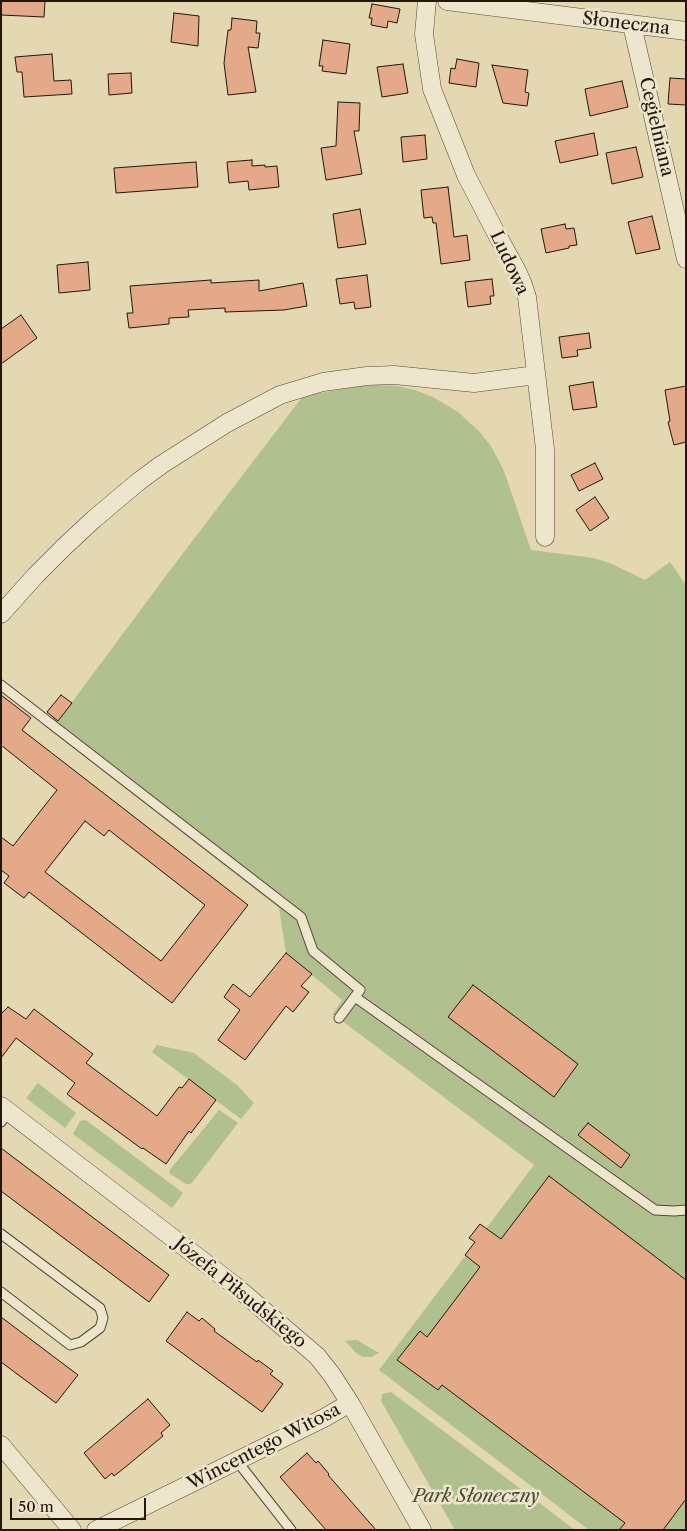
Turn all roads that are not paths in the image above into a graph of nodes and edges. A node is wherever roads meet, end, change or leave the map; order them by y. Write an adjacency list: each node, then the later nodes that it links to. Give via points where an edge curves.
1 (427, 1): 6 (street, Ludowa, via 424,34 432,89 466,175 522,282 527,297)
2 (447, 1): 3 (street, Słoneczna)
3 (632, 25): 4 (street, Słoneczna); 5 (street, Cegielniana)
4 (686, 31)
5 (686, 259)
6 (536, 376): 7 (street, Ludowa, via 545,449); 8 (street, via 474,383 394,375 367,376 308,386 273,398 220,427 138,482 94,518)
7 (544, 537)
8 (1, 614)
9 (1, 685): 10 (lane, via 301,916 312,951 360,990)
10 (355, 997): 11 (lane); 13 (lane, via 655,1210)
11 (339, 1018)
12 (4, 1113): 16 (street, Józefa Piłsudskiego, via 234,1285 318,1356)
13 (686, 1210)
14 (1, 1234): 15 (lane, via 100,1308 103,1318 100,1328 70,1345)
15 (1, 1292)
16 (350, 1403): 18 (street, Wincentego Witosa); 22 (street, Józefa Piłsudskiego)
17 (1, 1445): 19 (street)
18 (237, 1461): 20 (street, Wincentego Witosa); 21 (lane)
19 (72, 1530)
20 (96, 1530)
21 (291, 1530)
22 (422, 1530)

